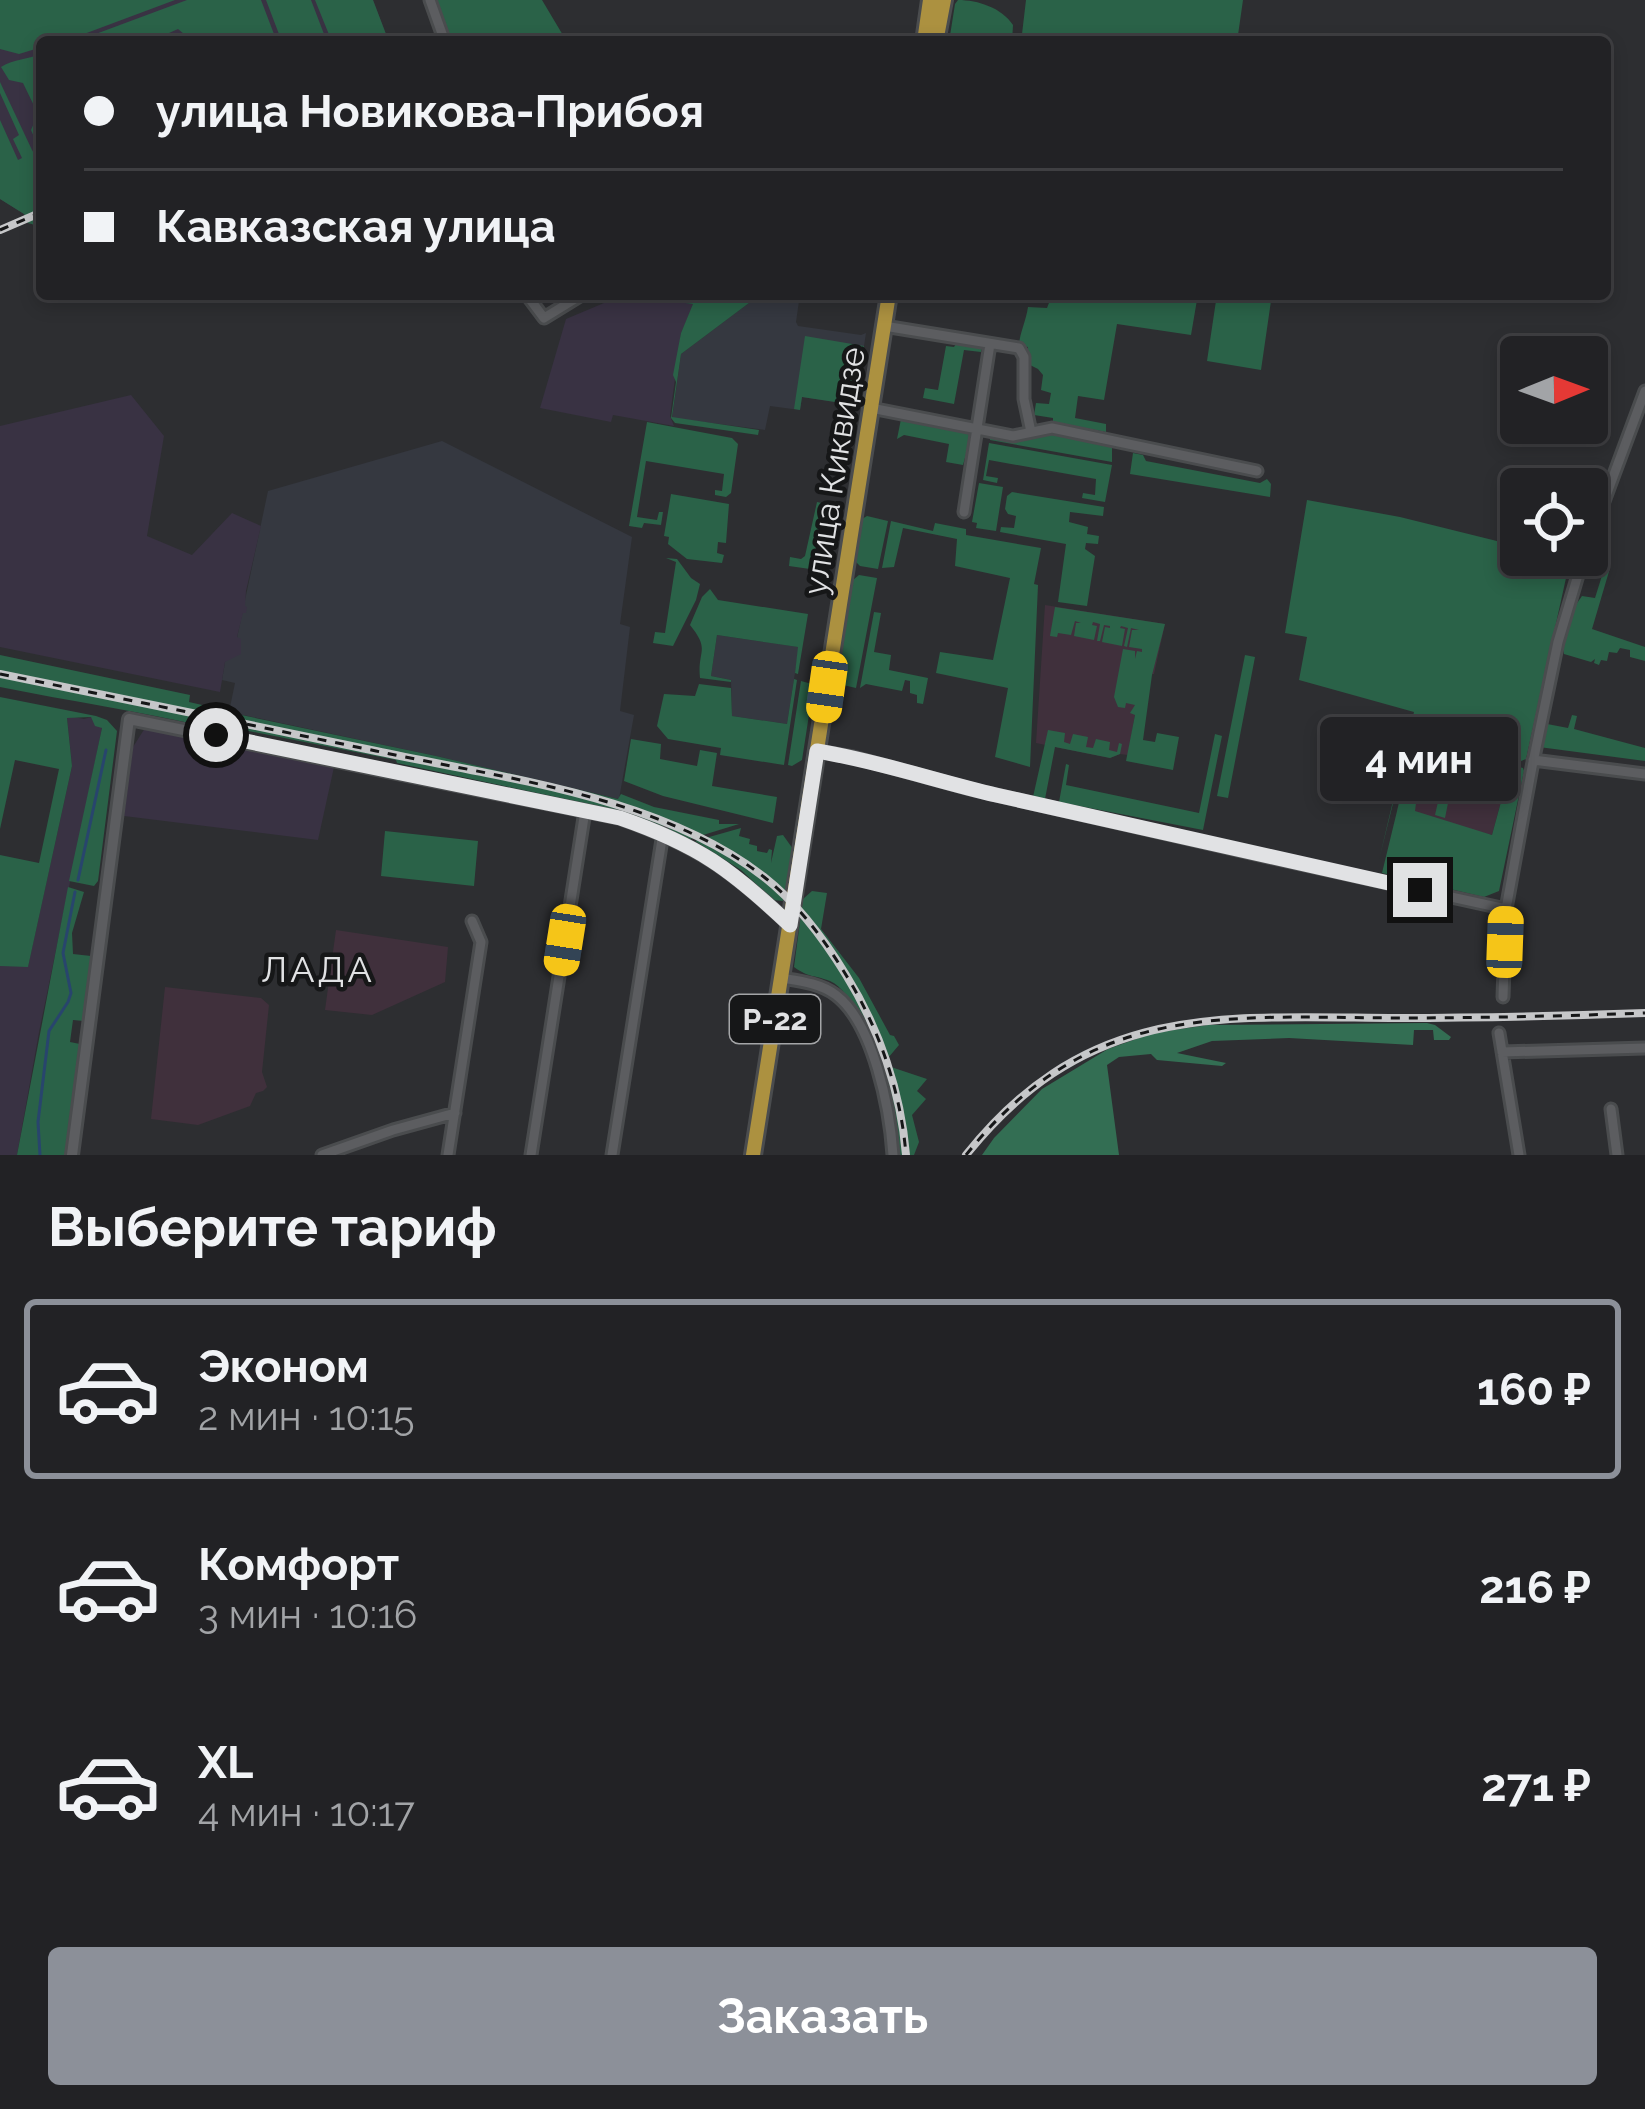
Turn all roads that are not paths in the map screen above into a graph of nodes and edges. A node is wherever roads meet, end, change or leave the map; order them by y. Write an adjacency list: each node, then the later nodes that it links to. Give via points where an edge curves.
1 (430, 0): 4 (street)
2 (930, 0): 5 (main road)
3 (944, 0): 6 (main road)
4 (443, 36)
5 (924, 36)
6 (937, 36)
7 (530, 300): 8 (street, via 544,319)
8 (574, 300)
9 (888, 300): 10 (main road, улица Киквидзе / Р-22)
10 (884, 326): 11 (street); 13 (main road, улица Киквидзе / Р-22)
11 (990, 344): 14 (street); 15 (street, via 1021,351)
12 (1645, 391): 17 (street)
13 (871, 408): 14 (street); 20 (main road, улица Киквидзе / Р-22)
14 (978, 430): 15 (street); 18 (street)
15 (1031, 432): 16 (street, via 1052,428)
16 (1257, 471)
17 (1608, 491)
18 (964, 512)
19 (1578, 576): 21 (street)
20 (817, 751): 25 (street); 27 (main road, улица Киквидзе / Р-22)
21 (1533, 760): 22 (street); 25 (street)
22 (1645, 774)
23 (585, 811): 24 (street); 35 (street, via 129,719); 38 (street)
24 (662, 833): 27 (street, via 729,870); 39 (street)
25 (1506, 909): 29 (street)
26 (472, 921): 34 (street, via 482,942)
27 (790, 925): 28 (main road, улица Киквидзе / Р-22)
28 (782, 978): 40 (main road, улица Киквидзе / Р-22); 41 (street, via 814,984 850,1010 876,1064)
29 (1502, 997)
30 (1499, 1033): 32 (street)
31 (1645, 1048): 32 (street)
32 (1502, 1052): 42 (street)
33 (1611, 1109): 43 (street)
34 (455, 1113): 36 (street); 37 (street)
35 (72, 1155)
36 (322, 1155)
37 (448, 1155)
38 (531, 1155)
39 (612, 1155)
40 (753, 1155)
41 (893, 1155)
42 (1519, 1155)
43 (1617, 1155)

